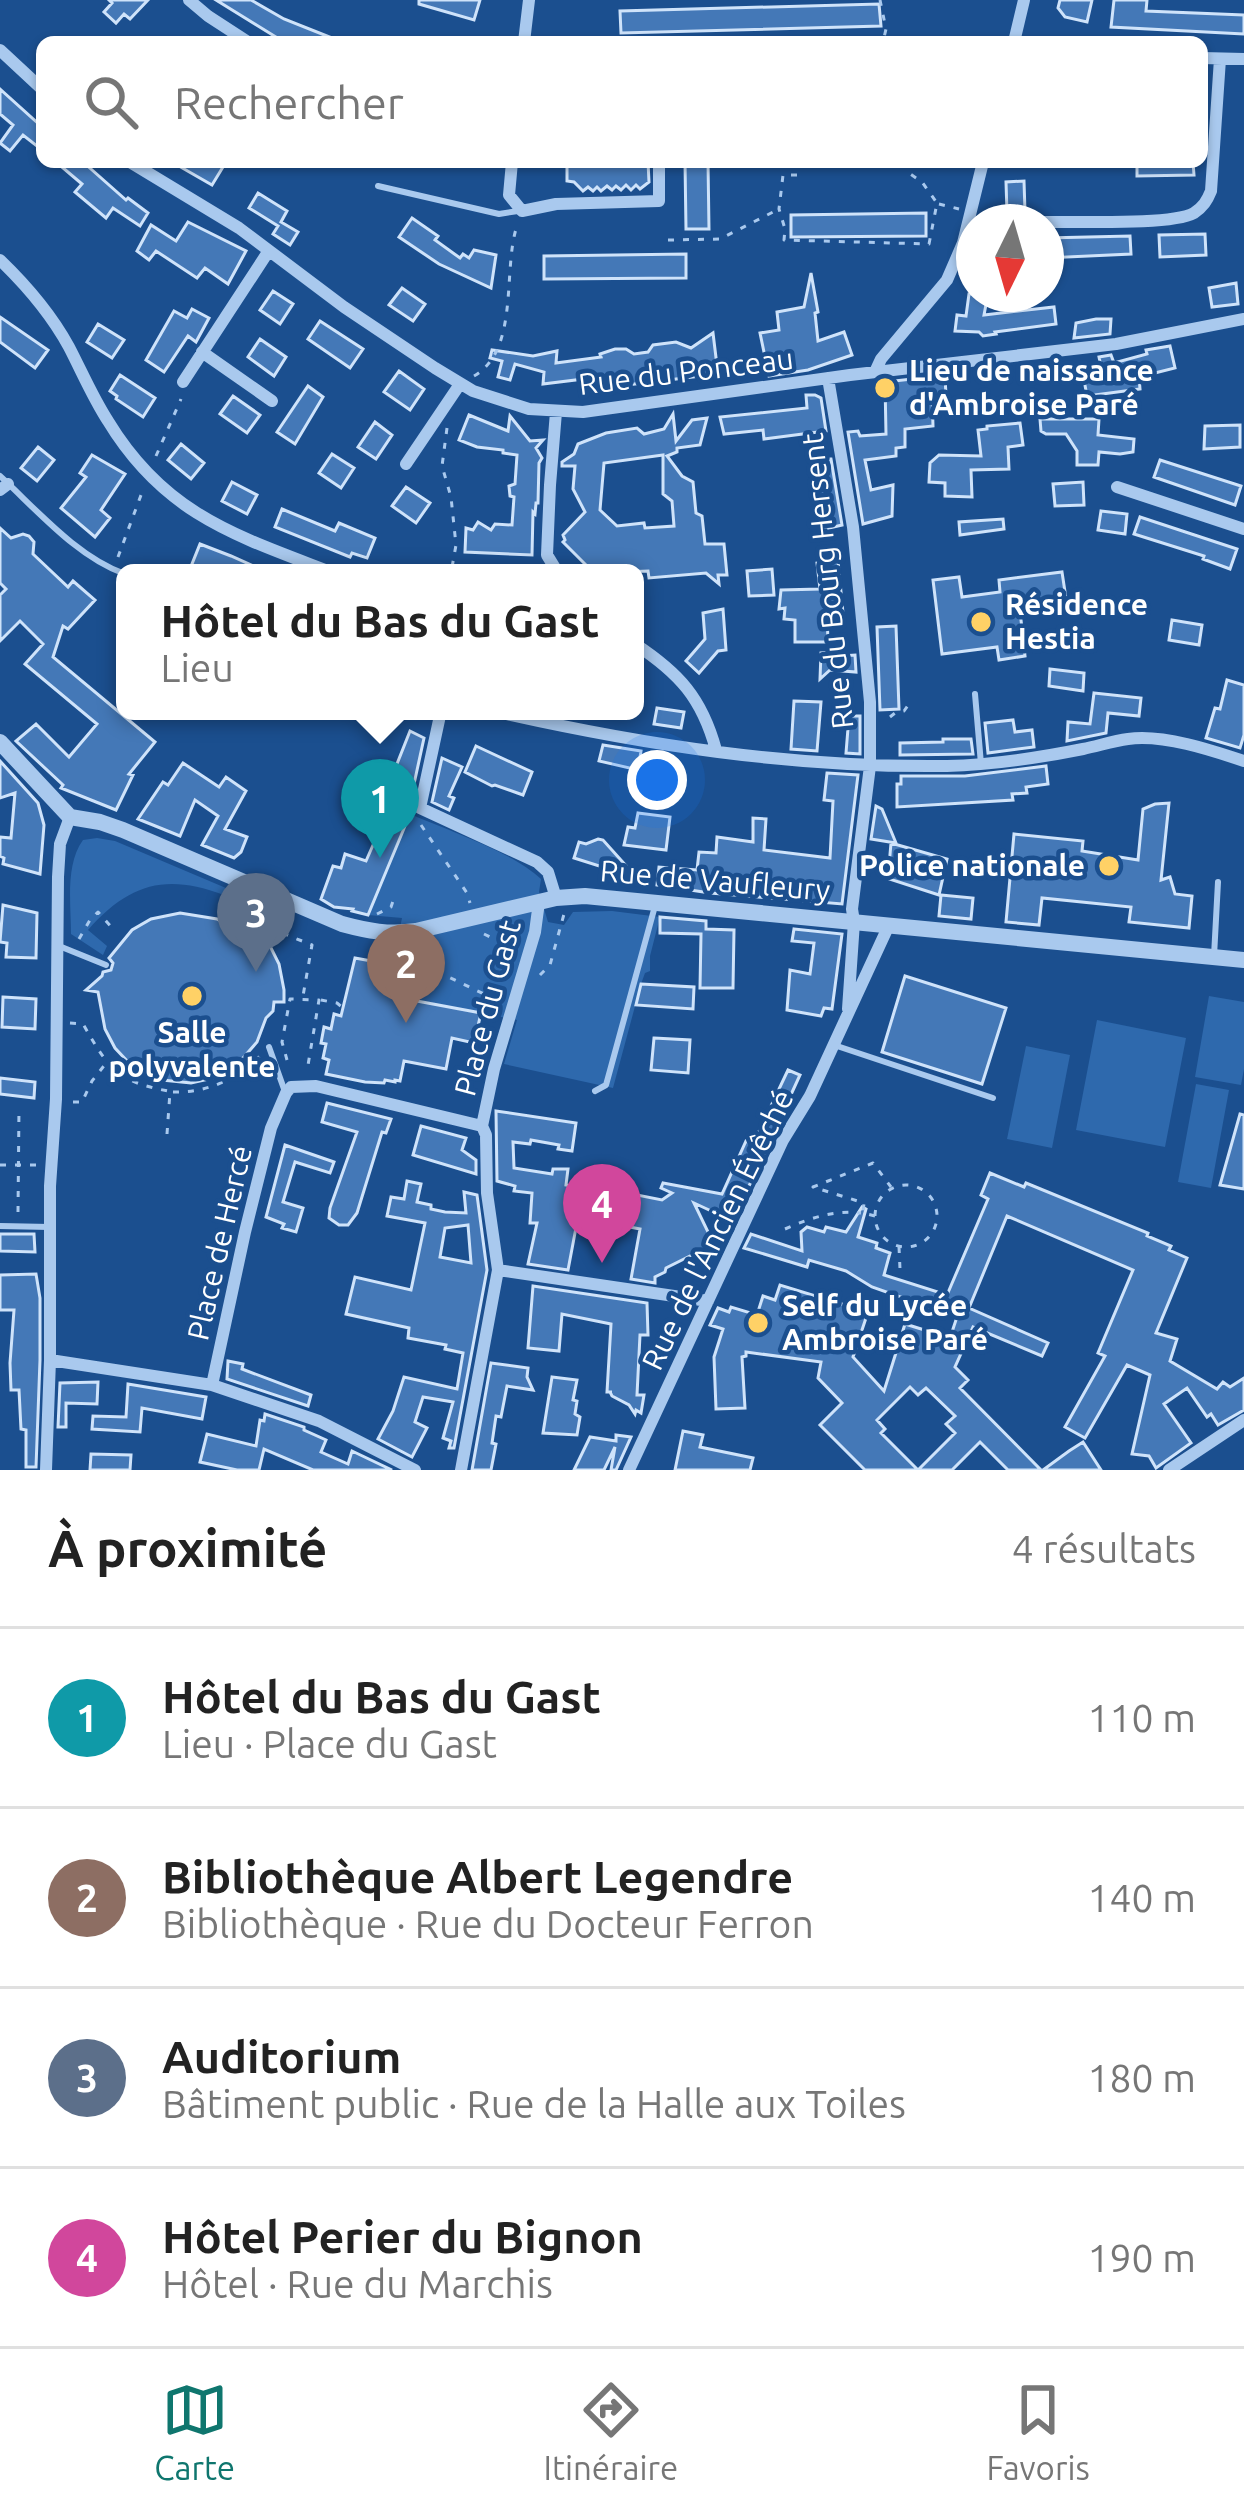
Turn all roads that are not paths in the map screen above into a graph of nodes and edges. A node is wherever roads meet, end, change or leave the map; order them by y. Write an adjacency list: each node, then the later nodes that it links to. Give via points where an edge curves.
1 (189, 0): 4 (street)
2 (529, 0): 5 (street)
3 (1024, 0): 6 (street)
4 (239, 36)
5 (525, 36)
6 (1015, 36)
7 (0, 50): 11 (street)
8 (1208, 58): 9 (street)
9 (1220, 58): 10 (street); 18 (street, via 1204,206 1155,220)
10 (1244, 59)
11 (36, 83)
12 (140, 168): 19 (street, Rue du Ponceau)
13 (511, 168): 17 (street, via 509,195)
14 (659, 168): 17 (street, via 659,201)
15 (982, 168): 23 (street, via 947,280)
16 (378, 186): 17 (lane, via 499,214)
17 (522, 211)
18 (1064, 222)
19 (268, 252): 22 (street); 25 (street, Rue du Ponceau)
20 (0, 260): 33 (street, via 67,343 115,434 166,493 203,518)
21 (1244, 319): 23 (street, Rue du Ponceau, via 1115,344)
22 (202, 352): 26 (street); 27 (street)
23 (875, 372): 24 (street, Rue du Ponceau)
24 (828, 378): 28 (street, Rue du Ponceau); 44 (street, Rue du Bourg Hersent, via 853,527)
25 (460, 384): 28 (street, Rue du Ponceau); 29 (street)
26 (183, 389)
27 (272, 401)
28 (556, 412): 34 (street)
29 (406, 464)
30 (3, 483): 35 (lane)
31 (1117, 487): 32 (street)
32 (1244, 530)
33 (310, 564)
34 (553, 564)
35 (116, 571)
36 (644, 652): 41 (street, via 700,705)
37 (975, 694): 43 (lane)
38 (439, 720): 47 (street, Place du Gast, via 418,813 537,862 548,872)
39 (532, 720): 41 (street)
40 (0, 742): 45 (street)
41 (716, 750): 44 (street)
42 (1244, 761): 43 (street, via 1130,738)
43 (982, 764): 44 (street)
44 (871, 766): 49 (street, Rue du Bourg Hersent)
45 (70, 817): 47 (street, Rue de Vaufleury, via 123,830 370,931 416,931); 51 (street, via 60,844)
46 (1218, 882): 52 (lane)
47 (548, 900): 48 (street, Rue de Vaufleury); 61 (street, Place du Gast)
48 (656, 902): 49 (street, Rue de Vaufleury); 58 (lane, via 606,1085)
49 (854, 922): 50 (street, Rue de Vaufleury); 55 (street, Rue de l'Ancien Évêché)
50 (889, 926): 52 (street, Rue de Vaufleury); 55 (street, Rue de l'Ancien Évêché)
51 (57, 945): 54 (lane); 63 (street)
52 (1214, 957): 53 (street, Rue de Vaufleury)
53 (1244, 960)
54 (106, 964)
55 (848, 1009): 56 (street, Rue de l'Ancien Évêché)
56 (834, 1045): 60 (lane); 65 (street, Rue de l'Ancien Évêché)
57 (269, 1047): 59 (lane)
58 (595, 1091)
59 (286, 1093): 61 (street, via 305,1085); 67 (street, Place de Hercé, via 260,1171)
60 (993, 1098)
61 (482, 1126): 64 (street, Place du Gast)
62 (0, 1226): 63 (lane)
63 (50, 1227): 66 (street)
64 (498, 1270): 65 (street); 71 (street, Place du Gast)
65 (709, 1301): 72 (street, Rue de l'Ancien Évêché)
66 (50, 1360): 67 (street, Place de Hercé); 69 (street)
67 (212, 1385): 70 (street, via 319,1421)
68 (1244, 1420): 73 (street)
69 (46, 1470)
70 (415, 1470)
71 (461, 1470)
72 (629, 1470)
73 (1169, 1470)

